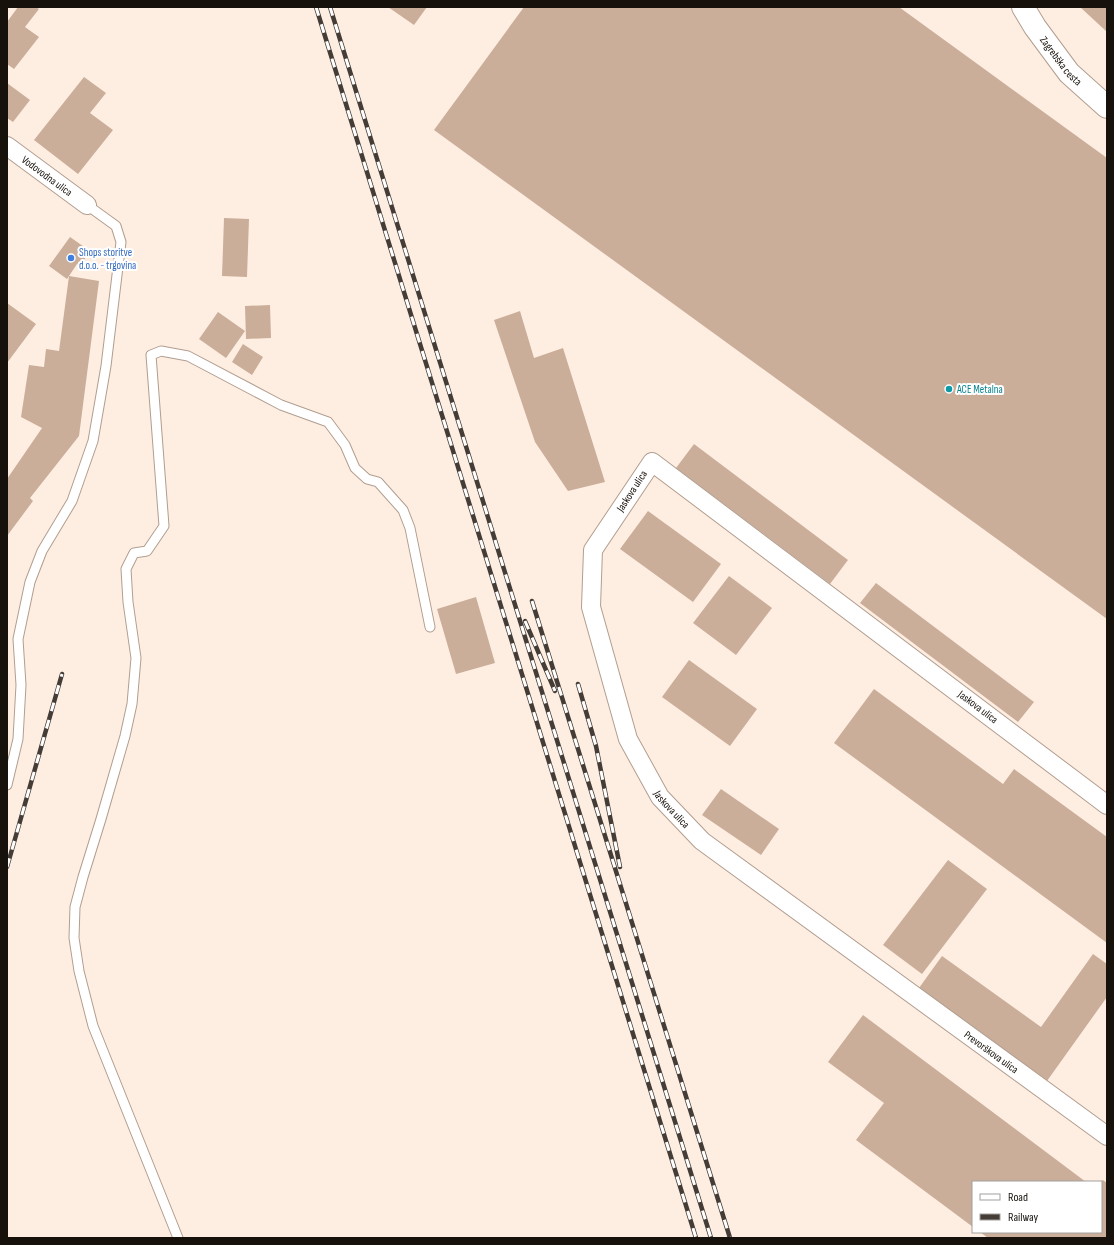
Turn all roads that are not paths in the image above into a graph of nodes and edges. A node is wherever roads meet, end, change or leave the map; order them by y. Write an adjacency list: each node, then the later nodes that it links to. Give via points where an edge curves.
1 (1023, 7): 2 (street, Zagrebška cesta, via 1034,27 1069,73)
2 (1107, 107)
3 (7, 146): 4 (street, Vodovodna ulica)
4 (87, 205): 6 (lane, via 116,226 121,242 106,366 93,441 72,501 42,552 30,582 18,639 21,685 18,740)
5 (430, 627): 10 (lane, via 410,528 403,510 378,482 367,479 355,468 345,445 328,422 281,405 188,356 161,351 151,355 164,526 147,551 134,553 126,569 136,658 132,704 106,804 75,907 74,938 79,971 94,1026)
6 (7, 785)
7 (1107, 805): 8 (street, Jaskova ulica, via 652,462 593,550 591,607 628,739 660,797 702,841)
8 (876, 967): 9 (street, Prevorškova ulica)
9 (1107, 1136)
10 (178, 1238)

